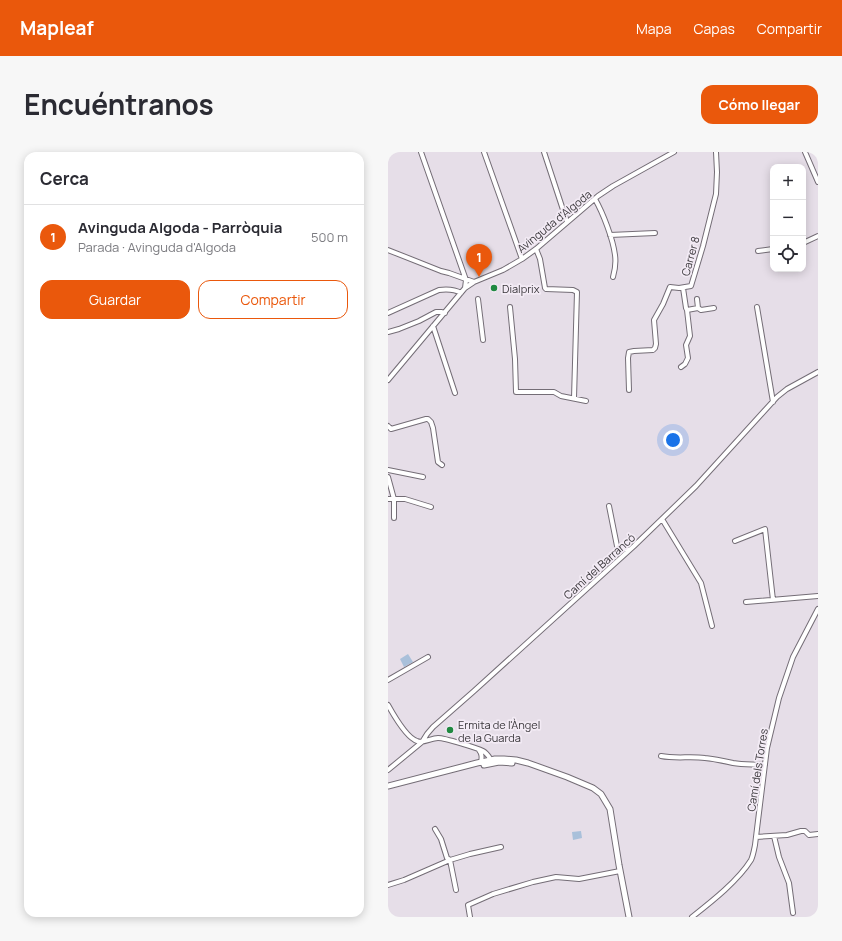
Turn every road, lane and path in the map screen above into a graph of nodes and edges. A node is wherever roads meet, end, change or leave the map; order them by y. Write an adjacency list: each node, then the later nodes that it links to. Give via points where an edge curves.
1 (421, 152): 20 (street)
2 (484, 152): 18 (street)
3 (544, 152): 9 (street)
4 (674, 152): 8 (street, Avinguda d'Algoda)
5 (716, 152): 23 (street, Carrer 8, via 716,194 691,286)
6 (805, 152): 7 (street)
7 (818, 182)
8 (595, 199): 9 (street, Avinguda d'Algoda); 11 (street)
9 (567, 222): 16 (street, Avinguda d'Algoda)
10 (655, 233): 11 (street)
11 (610, 235): 19 (street, via 615,255)
12 (818, 236): 13 (street)
13 (806, 242)
14 (770, 249): 17 (street)
15 (388, 250): 20 (street)
16 (536, 250): 18 (street, Avinguda d'Algoda); 42 (street, via 545,288 577,292)
17 (758, 251)
18 (522, 259): 21 (street, Avinguda d'Algoda)
19 (614, 277)
20 (466, 280): 21 (street); 22 (street)
21 (474, 282): 22 (street, Avinguda d'Algoda)
22 (465, 288): 24 (street, Avinguda d'Algoda)
23 (683, 288): 31 (street); 40 (street, Carrer 8, via 670,287 654,320 656,344 653,350 629,352)
24 (461, 293): 32 (street, via 439,290); 33 (street, Avinguda d'Algoda)
25 (478, 299): 36 (street)
26 (697, 299): 29 (street)
27 (757, 306): 44 (street)
28 (510, 307): 42 (street, via 516,392 554,392)
29 (698, 308): 30 (street); 31 (street)
30 (714, 308)
31 (687, 310): 37 (street, via 690,336 686,344 688,358)
32 (388, 313)
33 (444, 313): 34 (street, Avinguda d'Algoda); 35 (street, via 436,312)
34 (433, 326): 39 (street, Avinguda d'Algoda); 41 (street)
35 (388, 332)
36 (483, 340)
37 (681, 367)
38 (818, 372): 44 (street, Camí del Barrancó, via 787,389)
39 (389, 378)
40 (629, 390)
41 (455, 393)
42 (574, 398): 43 (street)
43 (586, 401)
44 (773, 402): 55 (street, Camí del Barrancó)
45 (388, 426): 46 (street, via 391,429 428,419 433,428 438,462)
46 (442, 465)
47 (388, 470): 49 (street)
48 (388, 477): 51 (street)
49 (423, 477)
50 (388, 499): 51 (street)
51 (394, 499): 53 (street, via 405,499); 54 (street)
52 (609, 506): 57 (street, via 617,546)
53 (431, 507)
54 (394, 518)
55 (662, 519): 57 (street, Camí del Barrancó); 62 (street, via 701,583)
56 (735, 541): 59 (street, via 765,529)
57 (629, 550): 66 (street, Camí del Barrancó, via 437,723)
58 (818, 596): 59 (street)
59 (773, 600): 60 (street)
60 (746, 602)
61 (818, 609): 70 (street, Camí dels Torres, via 793,657 779,698)
62 (712, 626)
63 (428, 657): 64 (street)
64 (388, 680)
65 (388, 705): 66 (street, via 412,739)
66 (422, 742): 68 (street, via 439,738 447,740 478,749); 73 (street, Camí del Barrancó)
67 (661, 756): 70 (street)
68 (486, 759): 69 (main road); 71 (main road, via 516,760); 72 (main road, via 484,764); 74 (main road)
69 (516, 763): 71 (main road); 72 (main road, via 499,762)
70 (765, 765): 78 (street, Camí dels Torres)
71 (535, 766): 81 (main road, via 593,788 601,794 610,809)
72 (473, 767): 74 (main road)
73 (388, 770)
74 (388, 787)
75 (435, 829): 80 (street)
76 (818, 834): 77 (street, via 801,831)
77 (774, 836): 78 (street); 84 (street, via 789,883)
78 (756, 837): 87 (street, Camí dels Torres, via 752,859 741,873)
79 (501, 847): 80 (street)
80 (450, 860): 82 (street); 83 (street)
81 (620, 871): 85 (street, via 579,879 556,877 493,894 468,905); 86 (main road)
82 (388, 885)
83 (456, 890)
84 (793, 913)
85 (470, 917)
86 (629, 917)
87 (692, 917)

